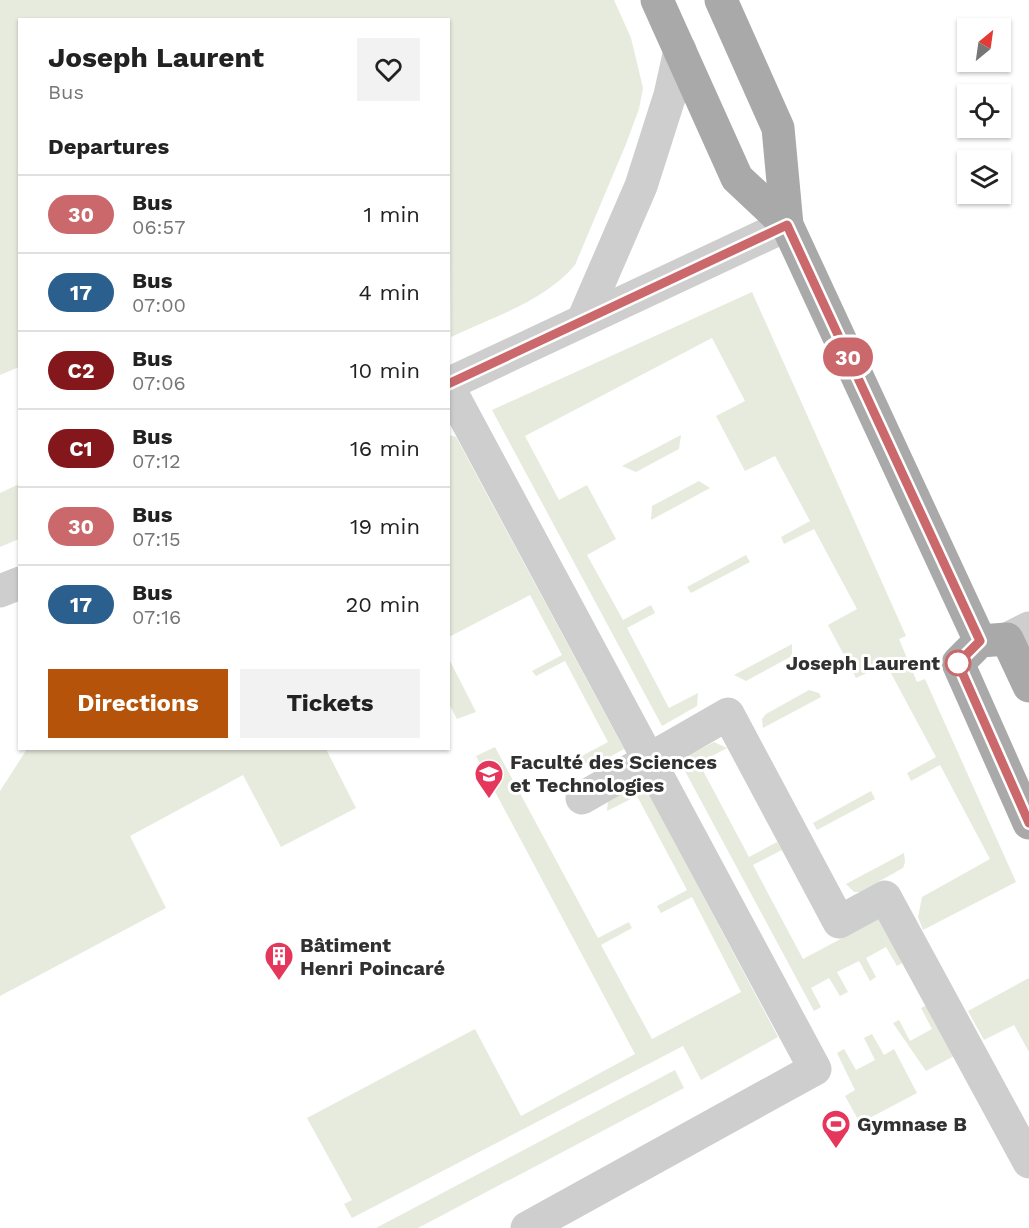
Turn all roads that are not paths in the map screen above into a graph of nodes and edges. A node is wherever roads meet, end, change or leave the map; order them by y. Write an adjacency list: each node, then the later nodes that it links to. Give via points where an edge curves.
1 (657, 0): 3 (main road)
2 (721, 0): 4 (main road, via 778,128)
3 (680, 50): 4 (main road, via 737,178); 5 (street, via 641,186)
4 (787, 225): 5 (street); 10 (main road)
5 (583, 320): 6 (street)
6 (450, 384)
7 (450, 389): 12 (street)
8 (18, 585): 9 (street)
9 (0, 591)
10 (1005, 636): 11 (main road); 14 (main road, via 958,663)
11 (1029, 686)
12 (650, 760): 13 (street); 15 (street, via 728,714 839,922 885,897); 16 (street, via 815,1069)
13 (582, 798)
14 (1029, 823)
15 (1029, 1162)
16 (527, 1228)

